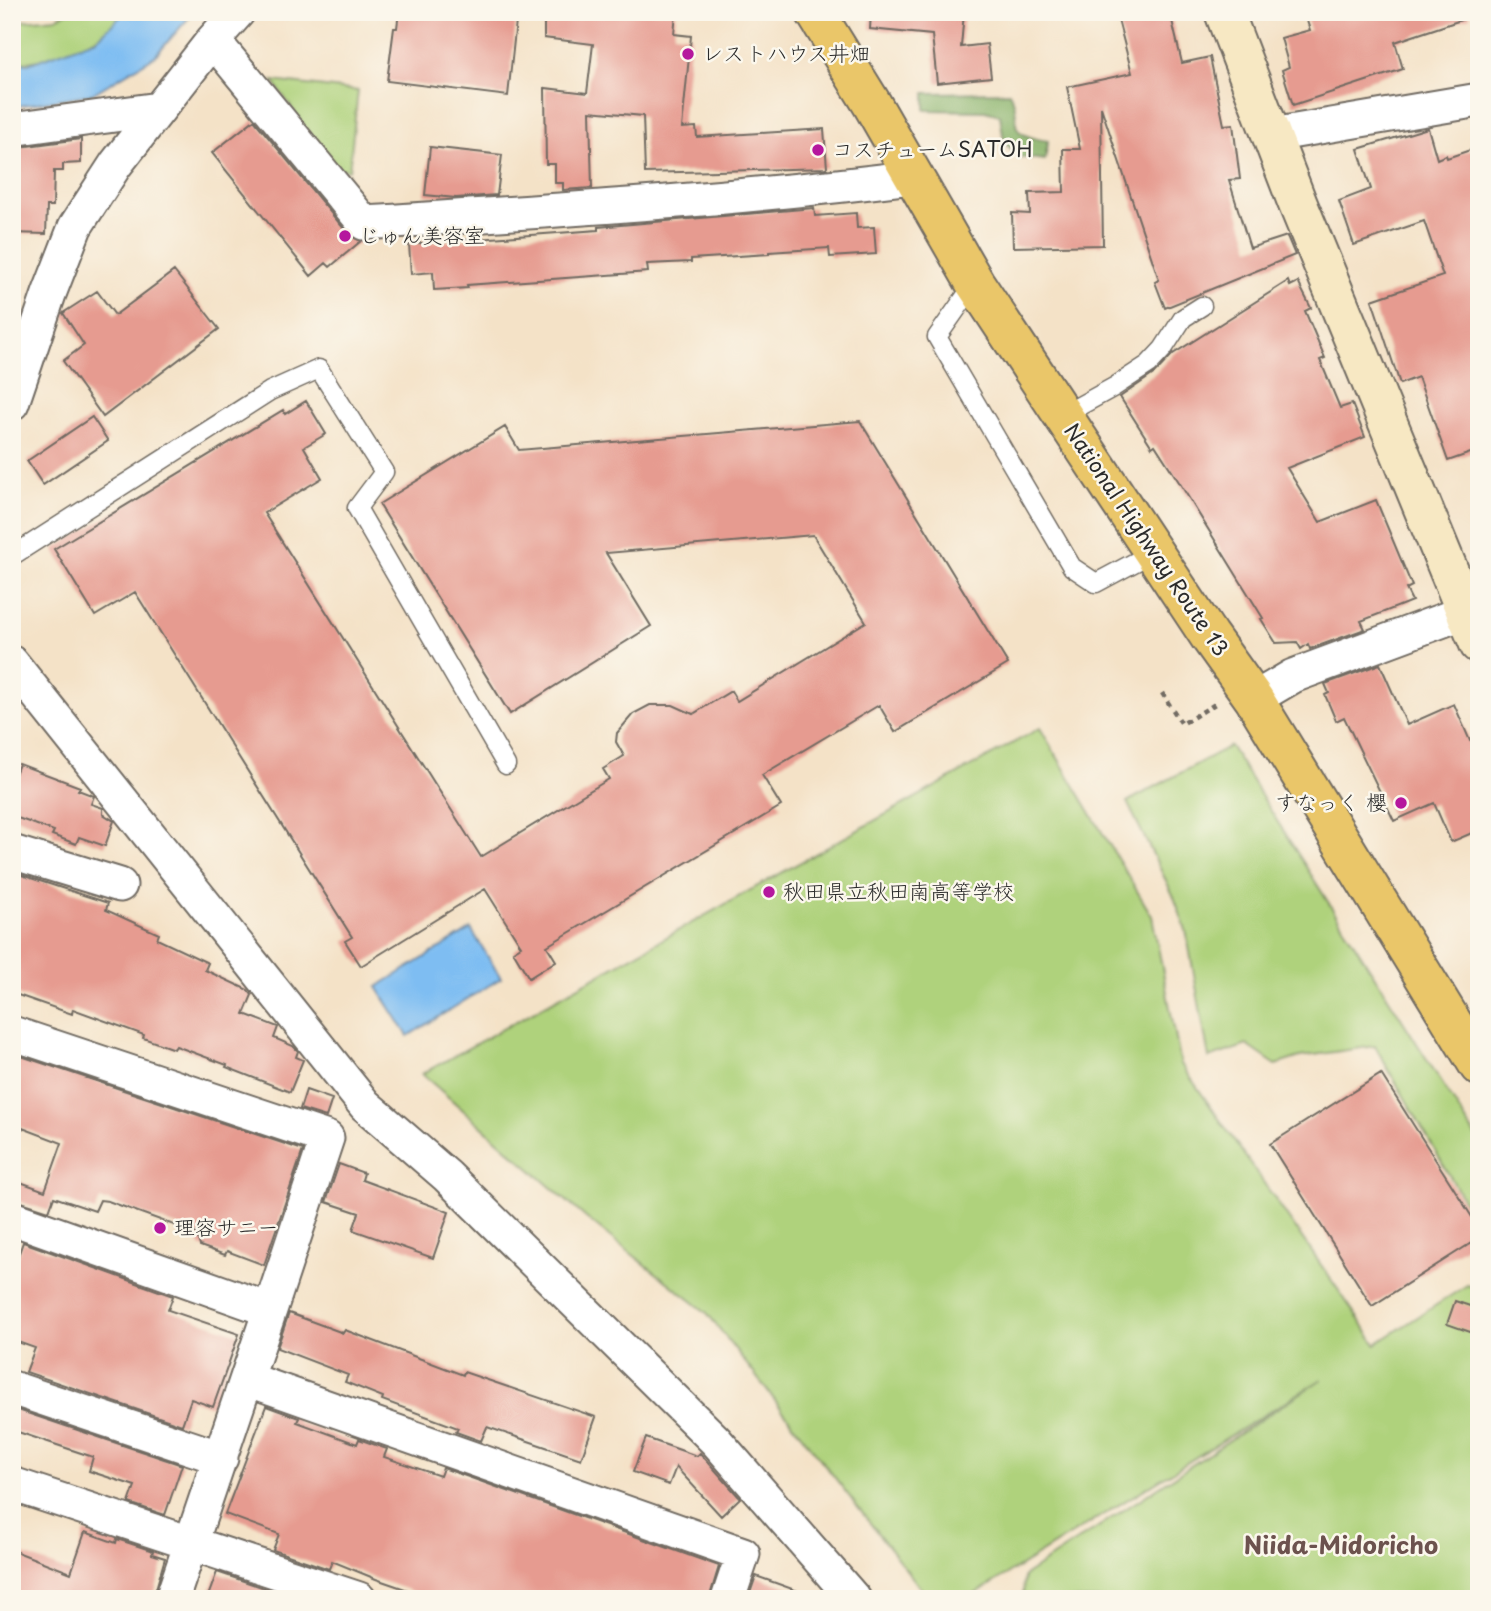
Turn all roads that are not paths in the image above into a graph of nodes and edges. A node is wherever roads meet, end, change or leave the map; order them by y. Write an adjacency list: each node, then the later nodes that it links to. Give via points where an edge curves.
1 (239, 12): 4 (street)
2 (815, 12): 9 (highway, National Highway Route 13)
3 (1224, 12): 8 (street)
4 (213, 40): 6 (street); 9 (street, via 364,223)
5 (1479, 100): 8 (street)
6 (159, 109): 7 (street); 12 (street, via 75,227)
7 (12, 129)
8 (1272, 135): 16 (street)
9 (913, 177): 10 (highway, National Highway Route 13)
10 (975, 283): 13 (highway, National Highway Route 13); 14 (lane, via 937,337 1072,567 1096,583)
11 (1202, 306): 13 (lane, via 1183,318 1149,364)
12 (12, 403)
13 (1063, 415): 14 (highway, National Highway Route 13)
14 (1154, 552): 18 (highway, National Highway Route 13)
15 (12, 556): 19 (lane, via 270,391 319,369 384,472 357,508)
16 (1472, 628): 18 (street, via 1293,676)
17 (12, 663): 24 (street)
18 (1254, 699): 23 (highway, National Highway Route 13)
19 (506, 765)
20 (12, 852): 21 (street)
21 (120, 885)
22 (12, 1033): 25 (street)
23 (1479, 1066)
24 (365, 1105): 25 (street); 36 (street, via 457,1185 716,1441)
25 (327, 1138): 27 (street)
26 (12, 1218): 27 (street)
27 (270, 1310): 28 (street)
28 (247, 1380): 30 (street); 35 (street, via 743,1554)
29 (12, 1388): 30 (street)
30 (221, 1458): 32 (street)
31 (12, 1484): 32 (street)
32 (191, 1544): 33 (street); 34 (street)
33 (172, 1599)
34 (359, 1599)
35 (728, 1599)
36 (854, 1599)

